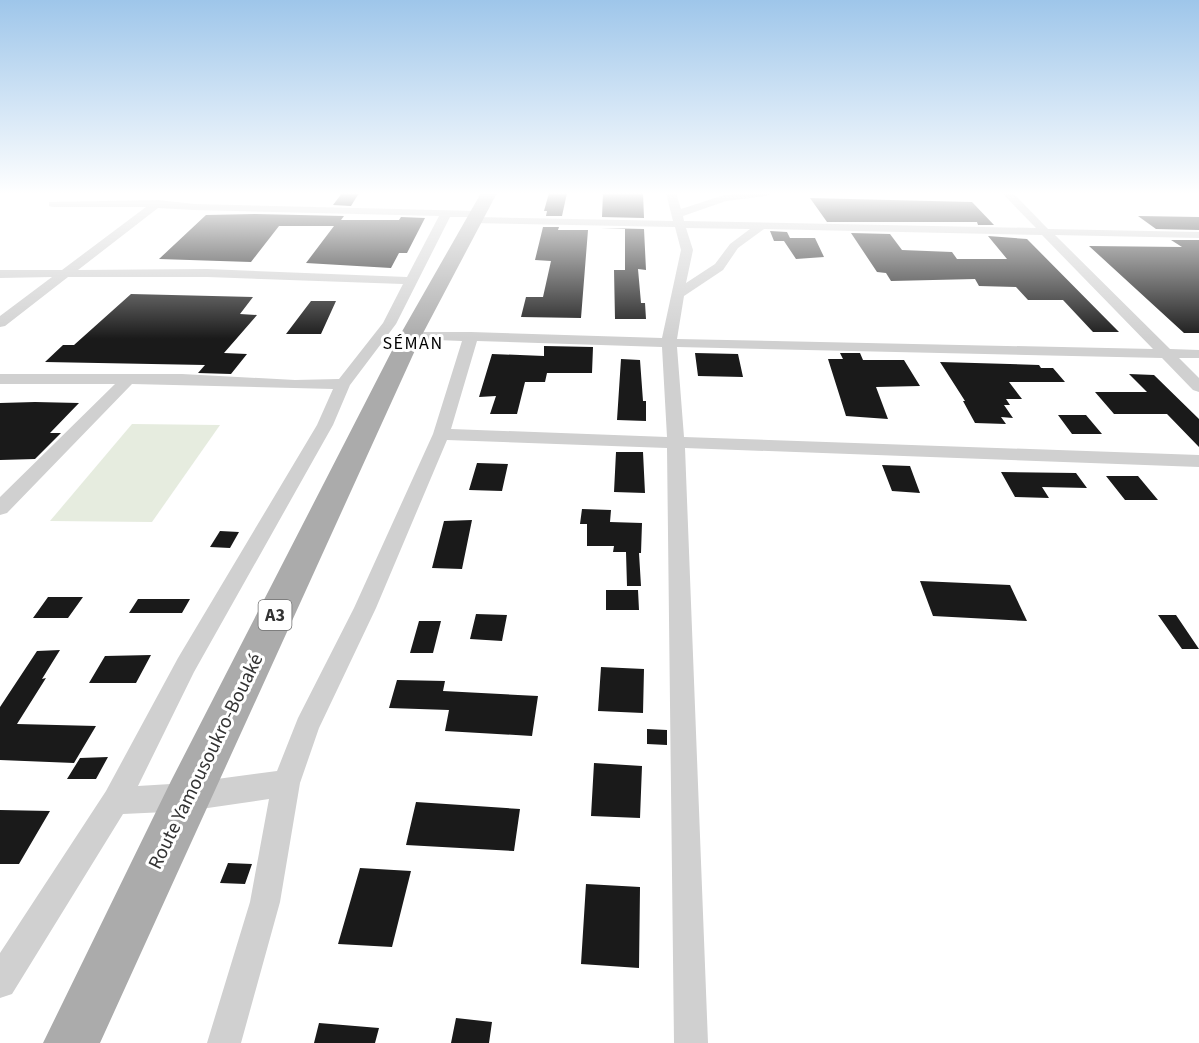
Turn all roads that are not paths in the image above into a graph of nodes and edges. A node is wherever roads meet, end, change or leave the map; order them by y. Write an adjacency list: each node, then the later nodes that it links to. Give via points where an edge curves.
1 (107, 242): 7 (street)
2 (445, 242): 9 (street)
3 (456, 242): 12 (main road, Route Yamousoukro-Bouaké / A3)
4 (684, 242): 10 (street, via 687,250)
5 (740, 242): 10 (street, via 719,267)
6 (1055, 242): 15 (street)
7 (66, 273): 8 (street); 9 (street, via 207,273); 11 (street)
8 (0, 274)
9 (412, 281): 19 (street, via 380,338)
10 (678, 294): 14 (street)
11 (0, 322)
12 (411, 335): 13 (street); 26 (main road, Route Yamousoukro-Bouaké / A3)
13 (471, 336): 14 (street); 21 (street)
14 (669, 343): 15 (street); 22 (street)
15 (1165, 353): 16 (street); 20 (street)
16 (1199, 354)
17 (0, 379): 18 (street)
18 (127, 380): 19 (street); 24 (street)
19 (343, 384): 27 (street, via 325,425 186,665)
20 (1199, 387)
21 (441, 434): 22 (street); 25 (street, via 308,726)
22 (676, 442): 23 (street); 31 (street)
23 (1199, 461)
24 (0, 508)
25 (286, 783): 26 (street); 30 (street, via 265,902)
26 (187, 797): 27 (street); 29 (main road, Route Yamousoukro-Bouaké / A3)
27 (116, 801): 28 (street)
28 (0, 982)
29 (71, 1043)
30 (224, 1043)
31 (692, 1043)

